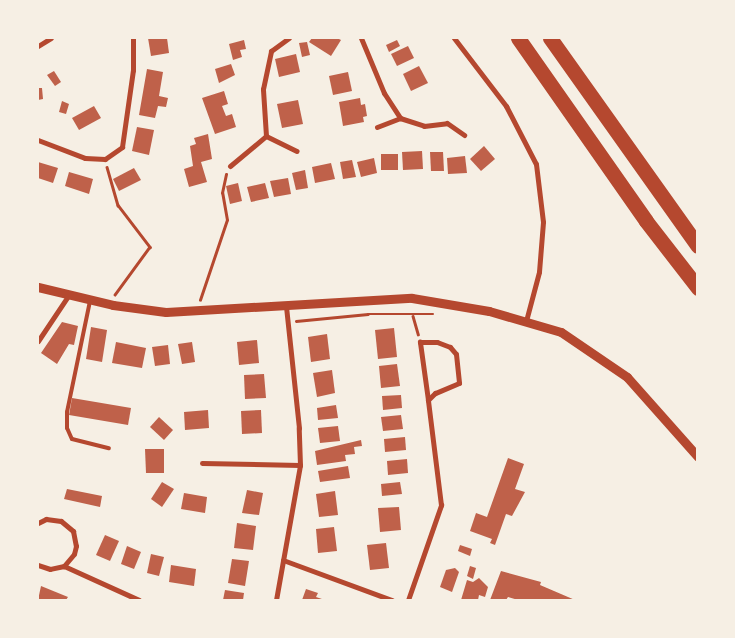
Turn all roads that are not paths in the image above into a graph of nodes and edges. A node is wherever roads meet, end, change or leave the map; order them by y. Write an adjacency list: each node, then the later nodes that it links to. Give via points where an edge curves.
1 (51, 38): 8 (street)
2 (133, 38): 13 (street, via 133,70 122,147 105,159 85,158)
3 (289, 38): 12 (street, via 271,51 263,89)
4 (361, 38): 9 (street, via 384,93)
5 (454, 38): 22 (street, via 506,106 536,164 543,222 539,272)
6 (518, 38): 18 (highway, via 646,221)
7 (550, 38): 16 (highway)
8 (38, 46)
9 (400, 118): 10 (street); 11 (street, via 424,126 447,123)
10 (377, 127)
11 (464, 135)
12 (266, 136): 14 (street); 15 (street)
13 (38, 140)
14 (297, 151)
15 (230, 166)
16 (698, 246)
17 (38, 287): 19 (street)
18 (698, 288)
19 (68, 296): 20 (street); 23 (street)
20 (90, 300): 21 (street, via 196,312); 25 (lane, via 66,412 67,428 72,439)
21 (286, 307): 22 (street, via 412,298); 28 (street)
22 (526, 321): 26 (street, via 561,332 628,377)
23 (38, 341)
24 (428, 400): 24 (street, via 436,392 459,382 456,354 450,347 437,342 420,342); 36 (street, via 441,505)
25 (109, 448)
26 (698, 457)
27 (202, 463): 28 (street)
28 (300, 465): 30 (street)
29 (38, 522): 32 (street, via 61,521 73,531 74,554)
30 (283, 560): 34 (street); 35 (street)
31 (38, 564): 32 (street, via 50,569)
32 (64, 566): 33 (street)
33 (139, 600)
34 (276, 600)
35 (392, 600)
36 (408, 600)

